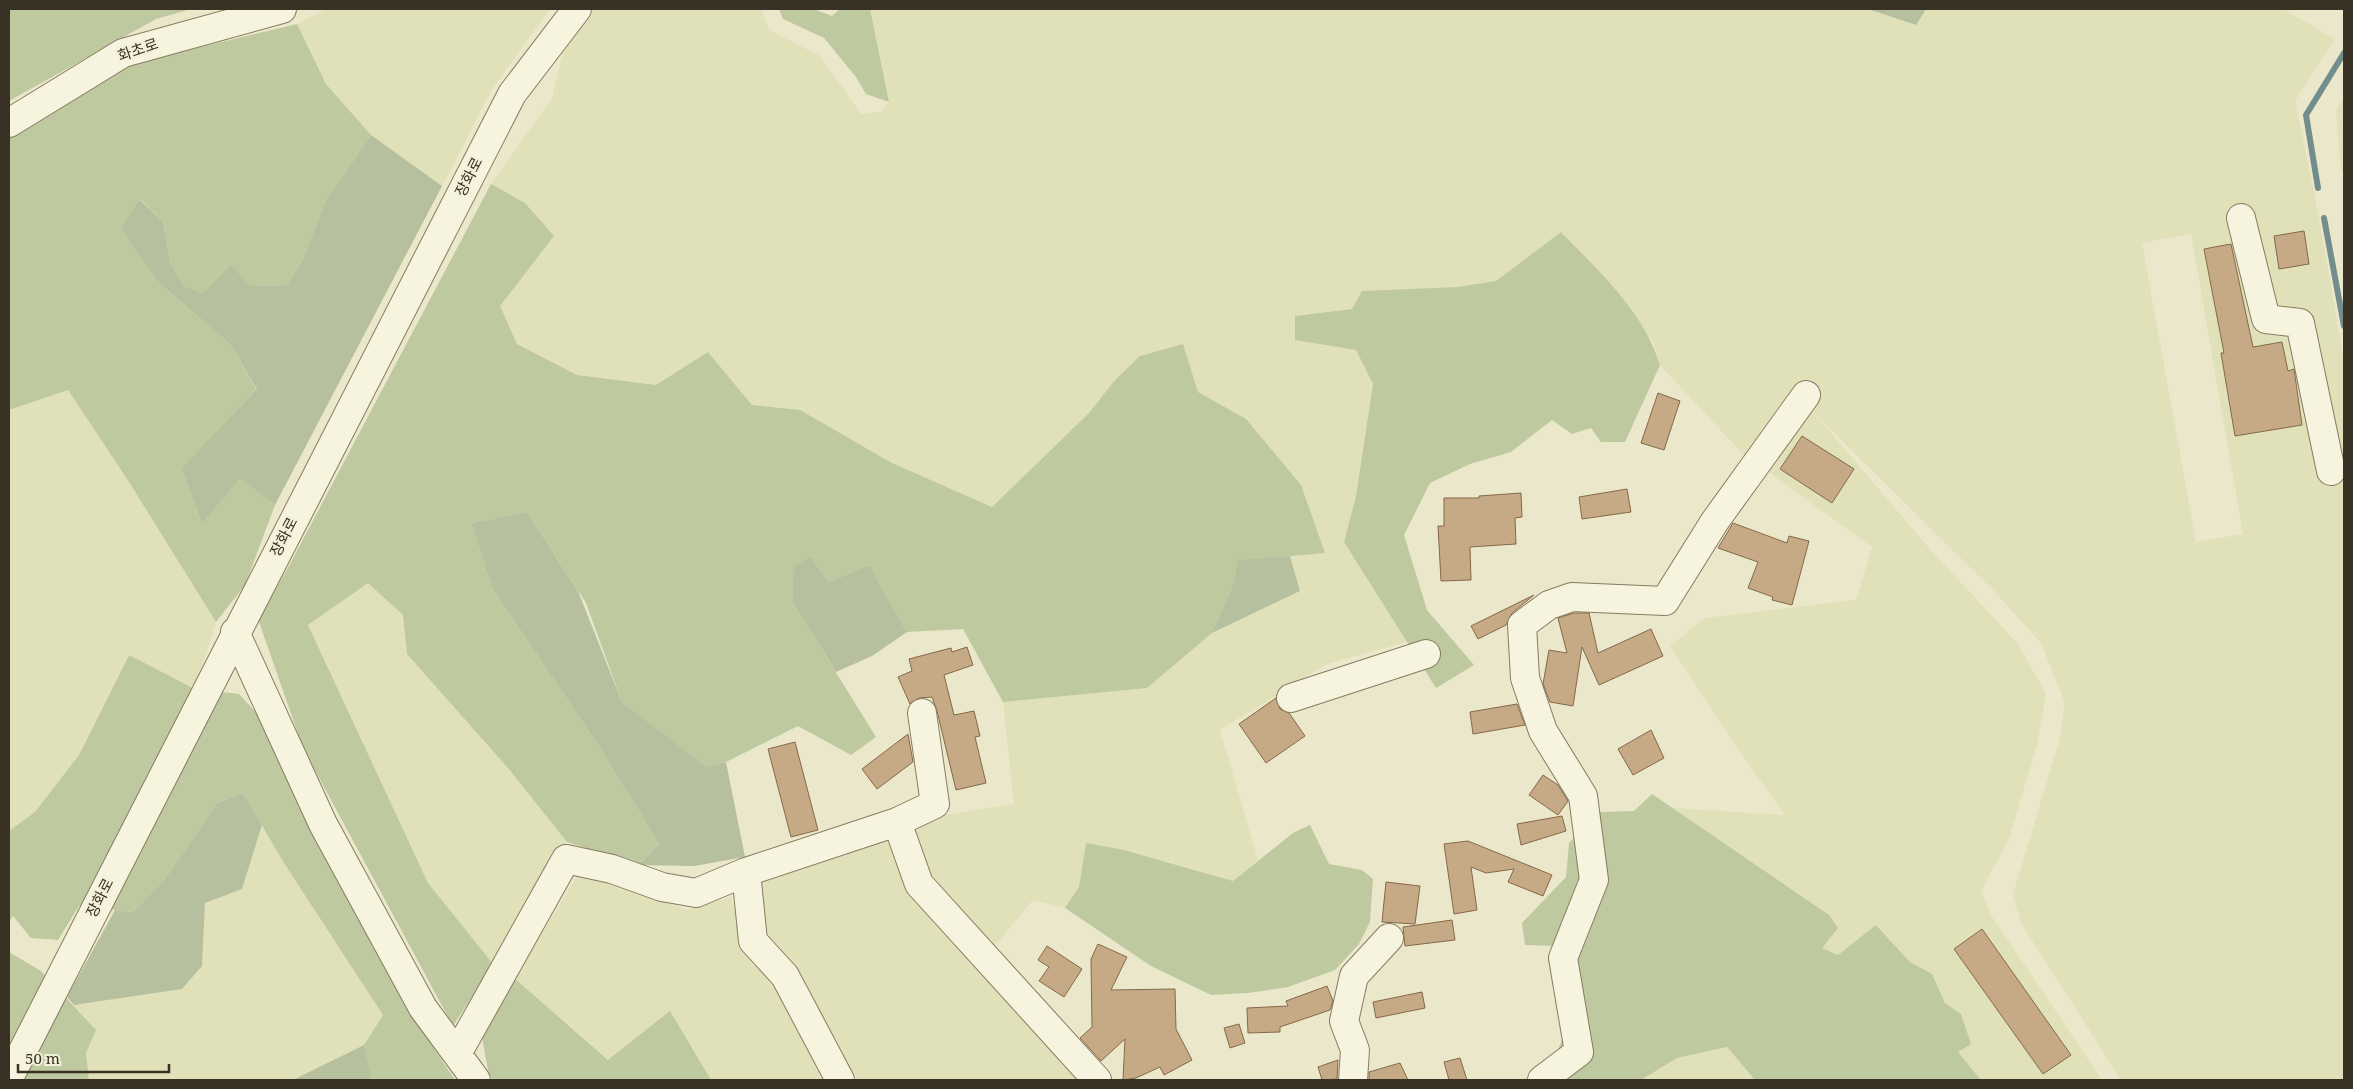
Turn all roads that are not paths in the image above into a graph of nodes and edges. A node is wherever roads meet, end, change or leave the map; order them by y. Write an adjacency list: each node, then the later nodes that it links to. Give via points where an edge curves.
1 (282, 9): 3 (street, 화초로, via 123,53)
2 (577, 9): 7 (street, 장화로, via 512,94)
3 (9, 123)
4 (2241, 218): 6 (street, via 2266,319 2300,323)
5 (1806, 395): 20 (street, via 1715,521 1665,601 1572,596 1549,605 1522,625 1525,678 1543,730 1583,796 1594,880 1563,958 1580,1052)
6 (2331, 471)
7 (235, 632): 14 (street, via 323,824 423,1008); 15 (street, 장화로)
8 (1426, 654): 9 (street)
9 (1291, 698)
10 (922, 713): 11 (street, via 935,804)
11 (897, 822): 12 (street); 18 (street, via 919,884)
12 (746, 872): 14 (street, via 696,892 662,886 612,869 566,859); 17 (street, via 753,940 785,976)
13 (1389, 938): 19 (street, via 1354,976 1344,1022 1355,1050)
14 (457, 1054): 16 (street)
15 (9, 1078)
16 (476, 1080)
17 (840, 1080)
18 (1097, 1080)
19 (1353, 1080)
20 (1542, 1080)

